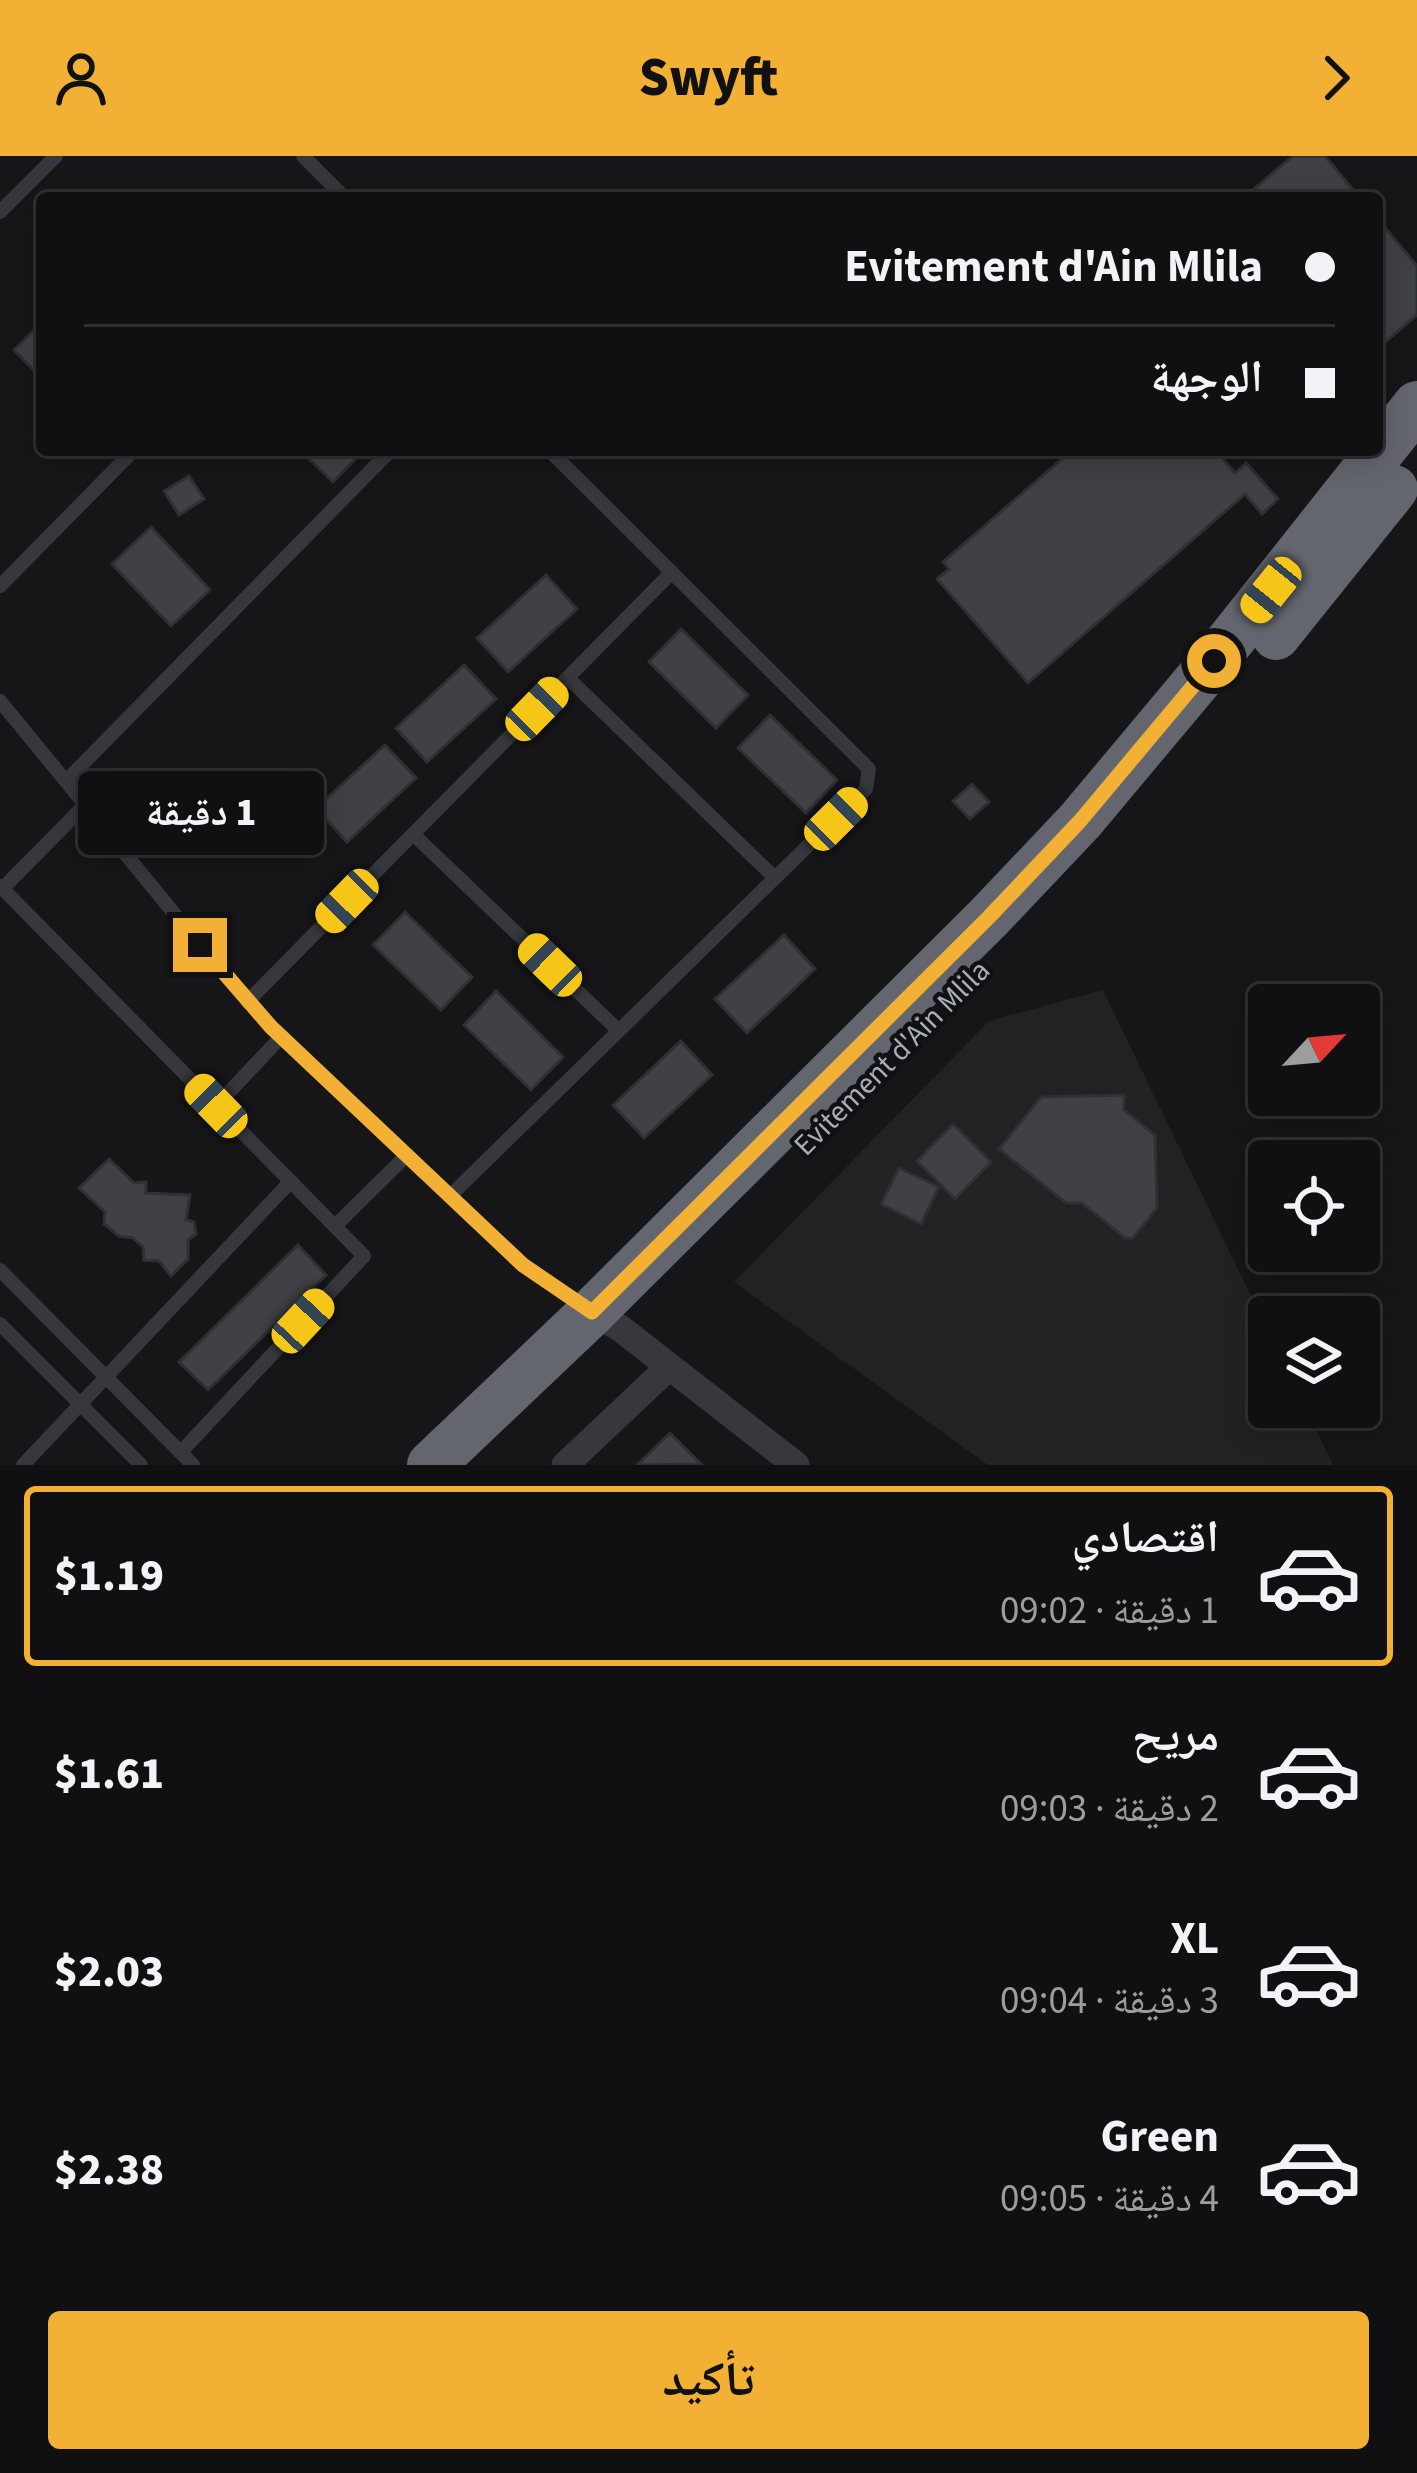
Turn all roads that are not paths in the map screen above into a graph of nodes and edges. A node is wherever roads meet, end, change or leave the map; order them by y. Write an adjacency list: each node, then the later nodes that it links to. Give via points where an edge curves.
1 (56, 156): 4 (lane)
2 (303, 156): 3 (lane)
3 (339, 192)
4 (0, 212)
5 (1417, 405): 6 (highway, Evitement d'Ain Mlila)
6 (1383, 448)
7 (128, 456): 13 (lane)
8 (385, 456): 16 (lane)
9 (555, 456): 12 (lane)
10 (1377, 456): 30 (highway, Evitement d'Ain Mlila, via 1080,821)
11 (1417, 459): 30 (highway, Evitement d'Ain Mlila, via 1103,839 923,1030)
12 (672, 572): 14 (lane); 19 (lane, via 869,769 866,789)
13 (0, 586)
14 (568, 677): 18 (lane); 19 (lane)
15 (0, 701): 16 (lane)
16 (67, 780): 17 (lane)
17 (86, 804): 20 (lane); 21 (lane)
18 (413, 834): 21 (lane); 22 (lane)
19 (775, 878): 22 (lane)
20 (1, 888): 24 (lane)
21 (248, 1002): 23 (lane)
22 (619, 1031): 27 (lane)
23 (282, 1036): 24 (lane); 25 (lane)
24 (216, 1106): 26 (lane)
25 (407, 1155): 27 (lane); 28 (lane)
26 (291, 1181): 28 (lane); 33 (lane)
27 (450, 1196): 30 (lane, via 523,1265)
28 (335, 1226): 35 (lane, via 364,1256)
29 (0, 1270): 33 (lane)
30 (606, 1320): 32 (street); 39 (highway, Evitement d'Ain Mlila); 40 (highway, Evitement d'Ain Mlila)
31 (0, 1324): 34 (lane)
32 (669, 1366): 41 (street); 42 (street)
33 (107, 1376): 34 (lane); 35 (lane)
34 (82, 1403): 36 (lane); 37 (lane)
35 (181, 1453): 38 (lane)
36 (23, 1465)
37 (141, 1465)
38 (194, 1465)
39 (431, 1465)
40 (479, 1465)
41 (565, 1465)
42 (796, 1465)

